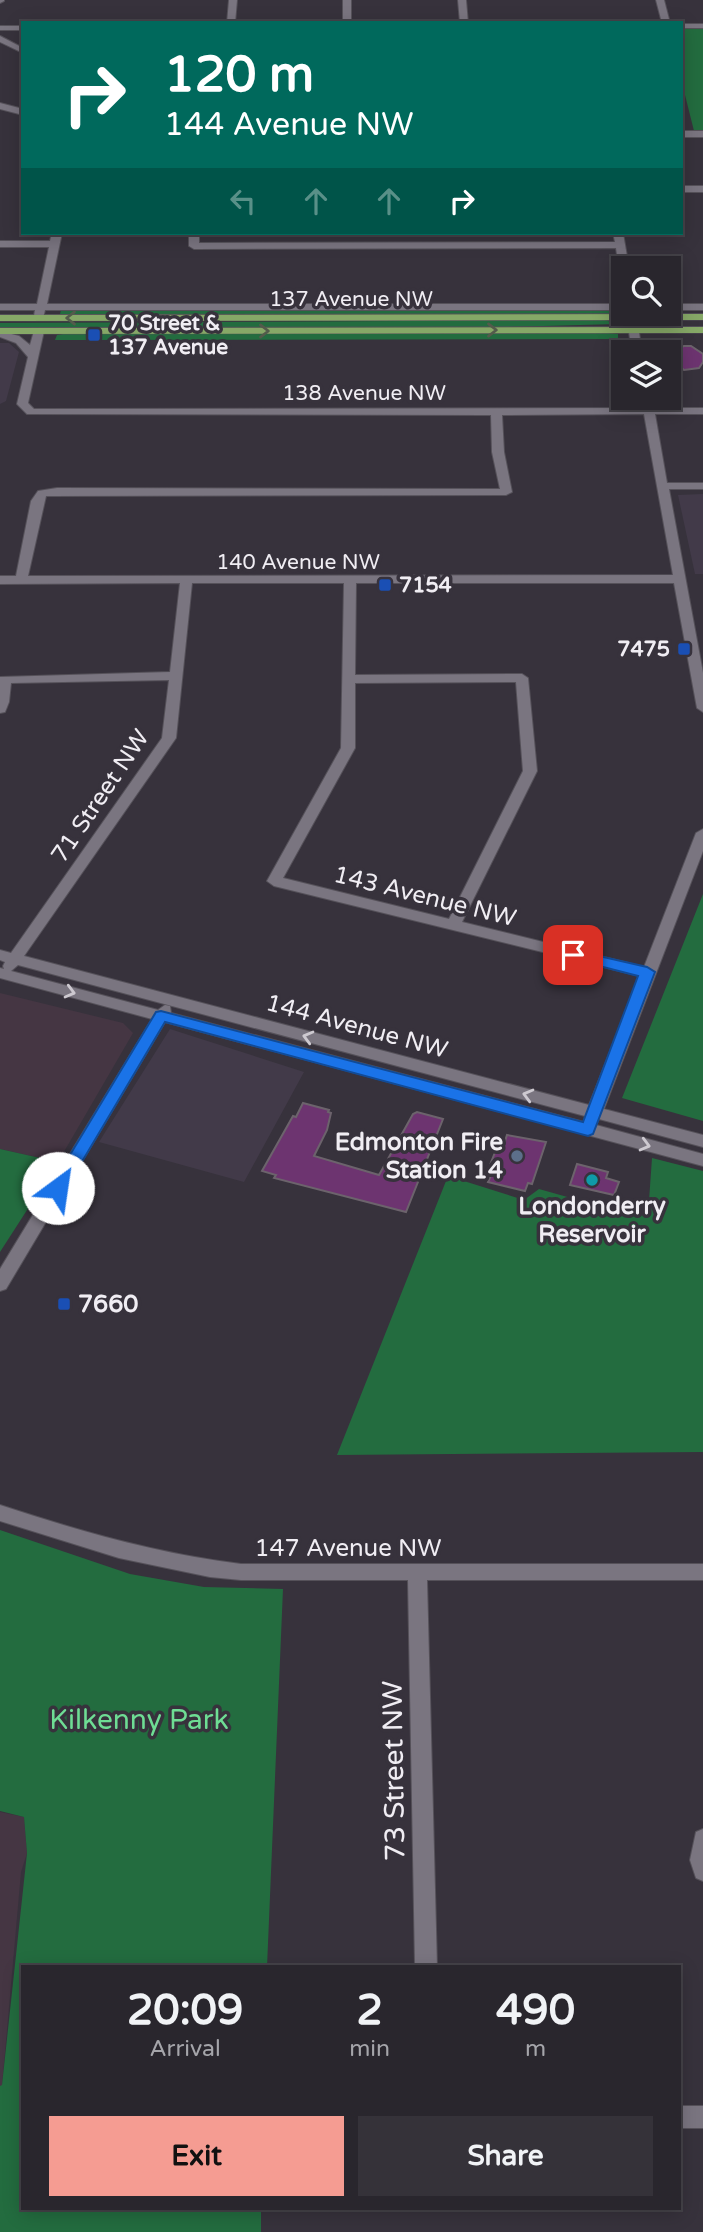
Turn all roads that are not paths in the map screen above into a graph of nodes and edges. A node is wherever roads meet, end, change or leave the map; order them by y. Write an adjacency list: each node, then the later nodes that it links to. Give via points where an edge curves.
1 (233, 0): 5 (street)
2 (347, 0): 6 (street)
3 (462, 0): 7 (street)
4 (660, 0): 8 (street)
5 (231, 21)
6 (347, 21)
7 (464, 21)
8 (665, 21)
9 (683, 26): 10 (street)
10 (703, 26)
11 (0, 28): 12 (street)
12 (21, 28)
13 (0, 39): 14 (street)
14 (21, 50)
15 (0, 106): 16 (street)
16 (21, 111)
17 (683, 134): 18 (street)
18 (703, 134)
19 (683, 189): 20 (street)
20 (703, 189)
21 (194, 235): 27 (street, via 194,246)
22 (482, 235): 27 (street)
23 (618, 235): 26 (street)
24 (56, 238): 25 (street); 36 (street)
25 (0, 244)
26 (620, 244): 27 (street); 28 (street)
27 (483, 245)
28 (622, 256)
29 (0, 307): 36 (street, 137 Avenue NW)
30 (611, 307): 36 (street, 137 Avenue NW)
31 (681, 307): 32 (street)
32 (703, 307)
33 (703, 317): 35 (main road, 137 Avenue NW)
34 (0, 318): 36 (main road, 137 Avenue NW)
35 (681, 318)
36 (40, 319): 37 (main road, 137 Avenue NW); 40 (main road, 137 Avenue NW); 41 (street)
37 (611, 320)
38 (675, 326): 39 (main road, 137 Avenue NW)
39 (703, 330)
40 (0, 332): 41 (street, 137 Avenue NW, via 27,345)
41 (32, 356): 43 (street, 138 Avenue NW, via 22,404 25,409 43,412)
42 (703, 411): 44 (street, 138 Avenue NW)
43 (496, 412): 44 (street, 138 Avenue NW); 49 (street, via 506,492 42,493)
44 (649, 412): 45 (street)
45 (663, 486): 46 (street); 47 (street)
46 (703, 486)
47 (680, 579): 51 (street, 140 Avenue NW); 54 (street)
48 (0, 580): 49 (street, 140 Avenue NW)
49 (22, 580): 50 (street, 140 Avenue NW)
50 (186, 581): 51 (street, 140 Avenue NW); 52 (street, 71 Street NW)
51 (350, 581): 53 (street)
52 (176, 676): 55 (street, via 5,679); 58 (street, 71 Street NW, via 169,738)
53 (349, 679): 57 (street, 143 Avenue NW, via 348,748 274,881); 57 (street, via 522,678 530,771)
54 (703, 708)
55 (0, 709)
56 (703, 833): 59 (street)
57 (453, 926): 59 (street, 143 Avenue NW)
58 (7, 957): 60 (street, 71 Street NW); 61 (street, 144 Avenue NW)
59 (647, 972): 63 (street)
60 (2, 974): 62 (street, 144 Avenue NW, one-way to 62)
61 (171, 1000): 62 (street); 63 (street, 144 Avenue NW, one-way to 61)
62 (161, 1016): 64 (street, 144 Avenue NW); 67 (street)
63 (594, 1112): 64 (street); 65 (street, 144 Avenue NW)
64 (588, 1130): 66 (street, 144 Avenue NW, one-way to 66)
65 (703, 1141)
66 (703, 1160)
67 (0, 1284)
68 (0, 1513): 70 (street, 147 Avenue NW, via 85,1542 191,1567 276,1573)
69 (703, 1572): 70 (street, 147 Avenue NW)
70 (417, 1573): 73 (street, 73 Street NW)
71 (703, 1839): 72 (street)
72 (703, 1871)
73 (426, 1965)
74 (681, 2117): 75 (street)
75 (703, 2117)

